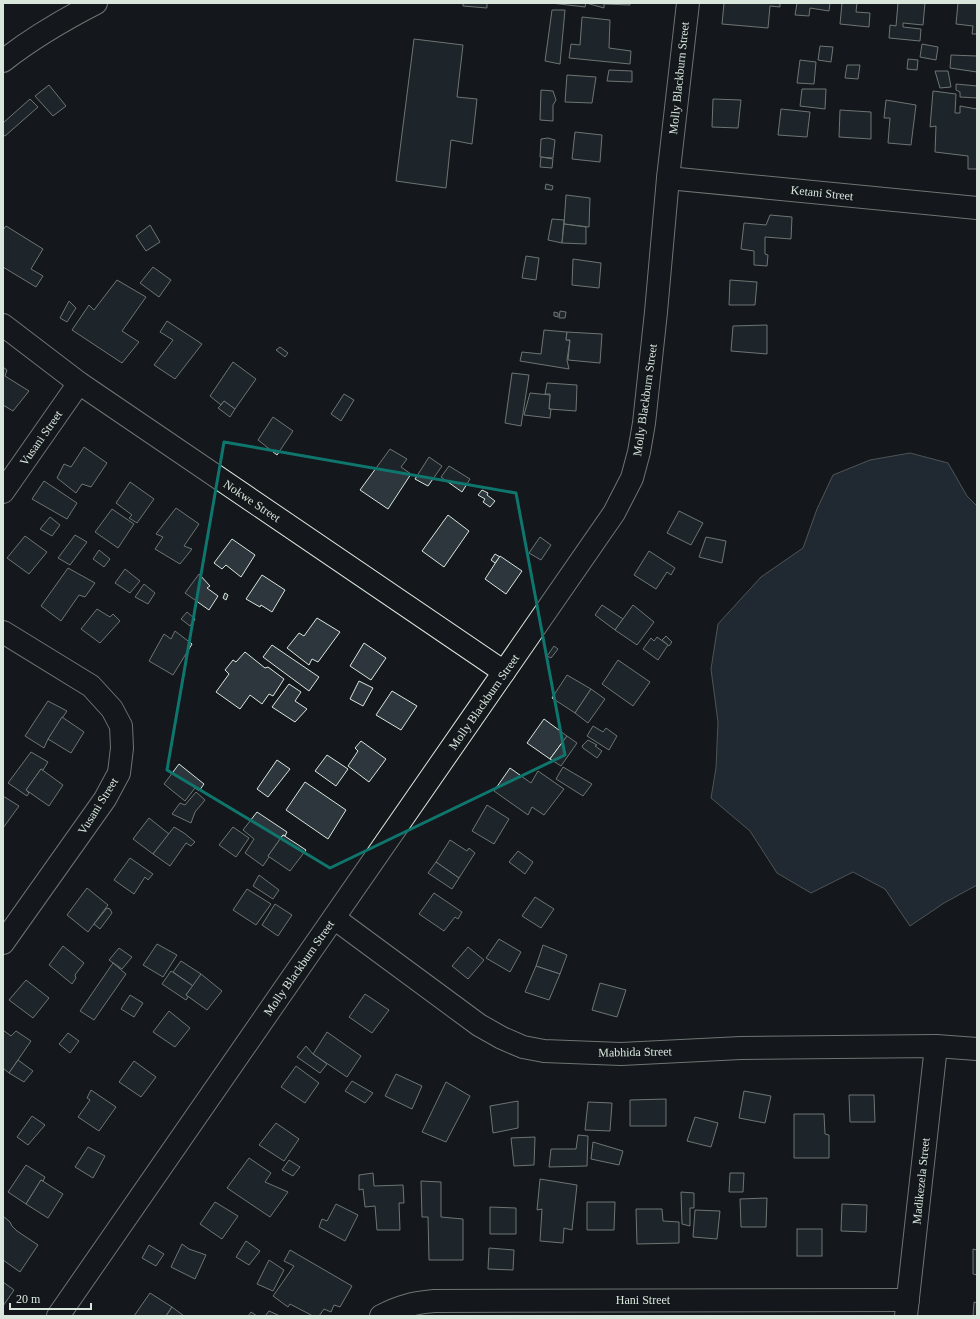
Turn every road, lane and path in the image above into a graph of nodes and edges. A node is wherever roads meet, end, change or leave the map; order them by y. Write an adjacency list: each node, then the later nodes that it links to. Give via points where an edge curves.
1 (96, 3): 3 (street, via 64,19)
2 (688, 3): 4 (street, Molly Blackburn Street)
3 (3, 61)
4 (668, 178): 5 (street, Ketani Street); 10 (street, Molly Blackburn Street, via 644,423 632,478 614,513)
5 (977, 208)
6 (3, 325): 7 (street, Nokwe Street)
7 (79, 383): 8 (street, Vusani Street); 10 (street, Nokwe Street)
8 (3, 492)
9 (3, 632): 12 (street, Vusani Street, via 91,686 112,709 121,726 122,748 119,773 105,799)
10 (504, 672): 11 (street, Molly Blackburn Street)
11 (334, 918): 13 (street, Mabhida Street, via 480,1024 502,1038 544,1052 621,1054 741,1048); 16 (street, Molly Blackburn Street)
12 (3, 943)
13 (936, 1046): 14 (street, Mabhida Street); 15 (street, Madikezela Street)
14 (977, 1049)
15 (907, 1308): 17 (street, Hani Street, via 434,1301 411,1304)
16 (58, 1316)
17 (381, 1316)

